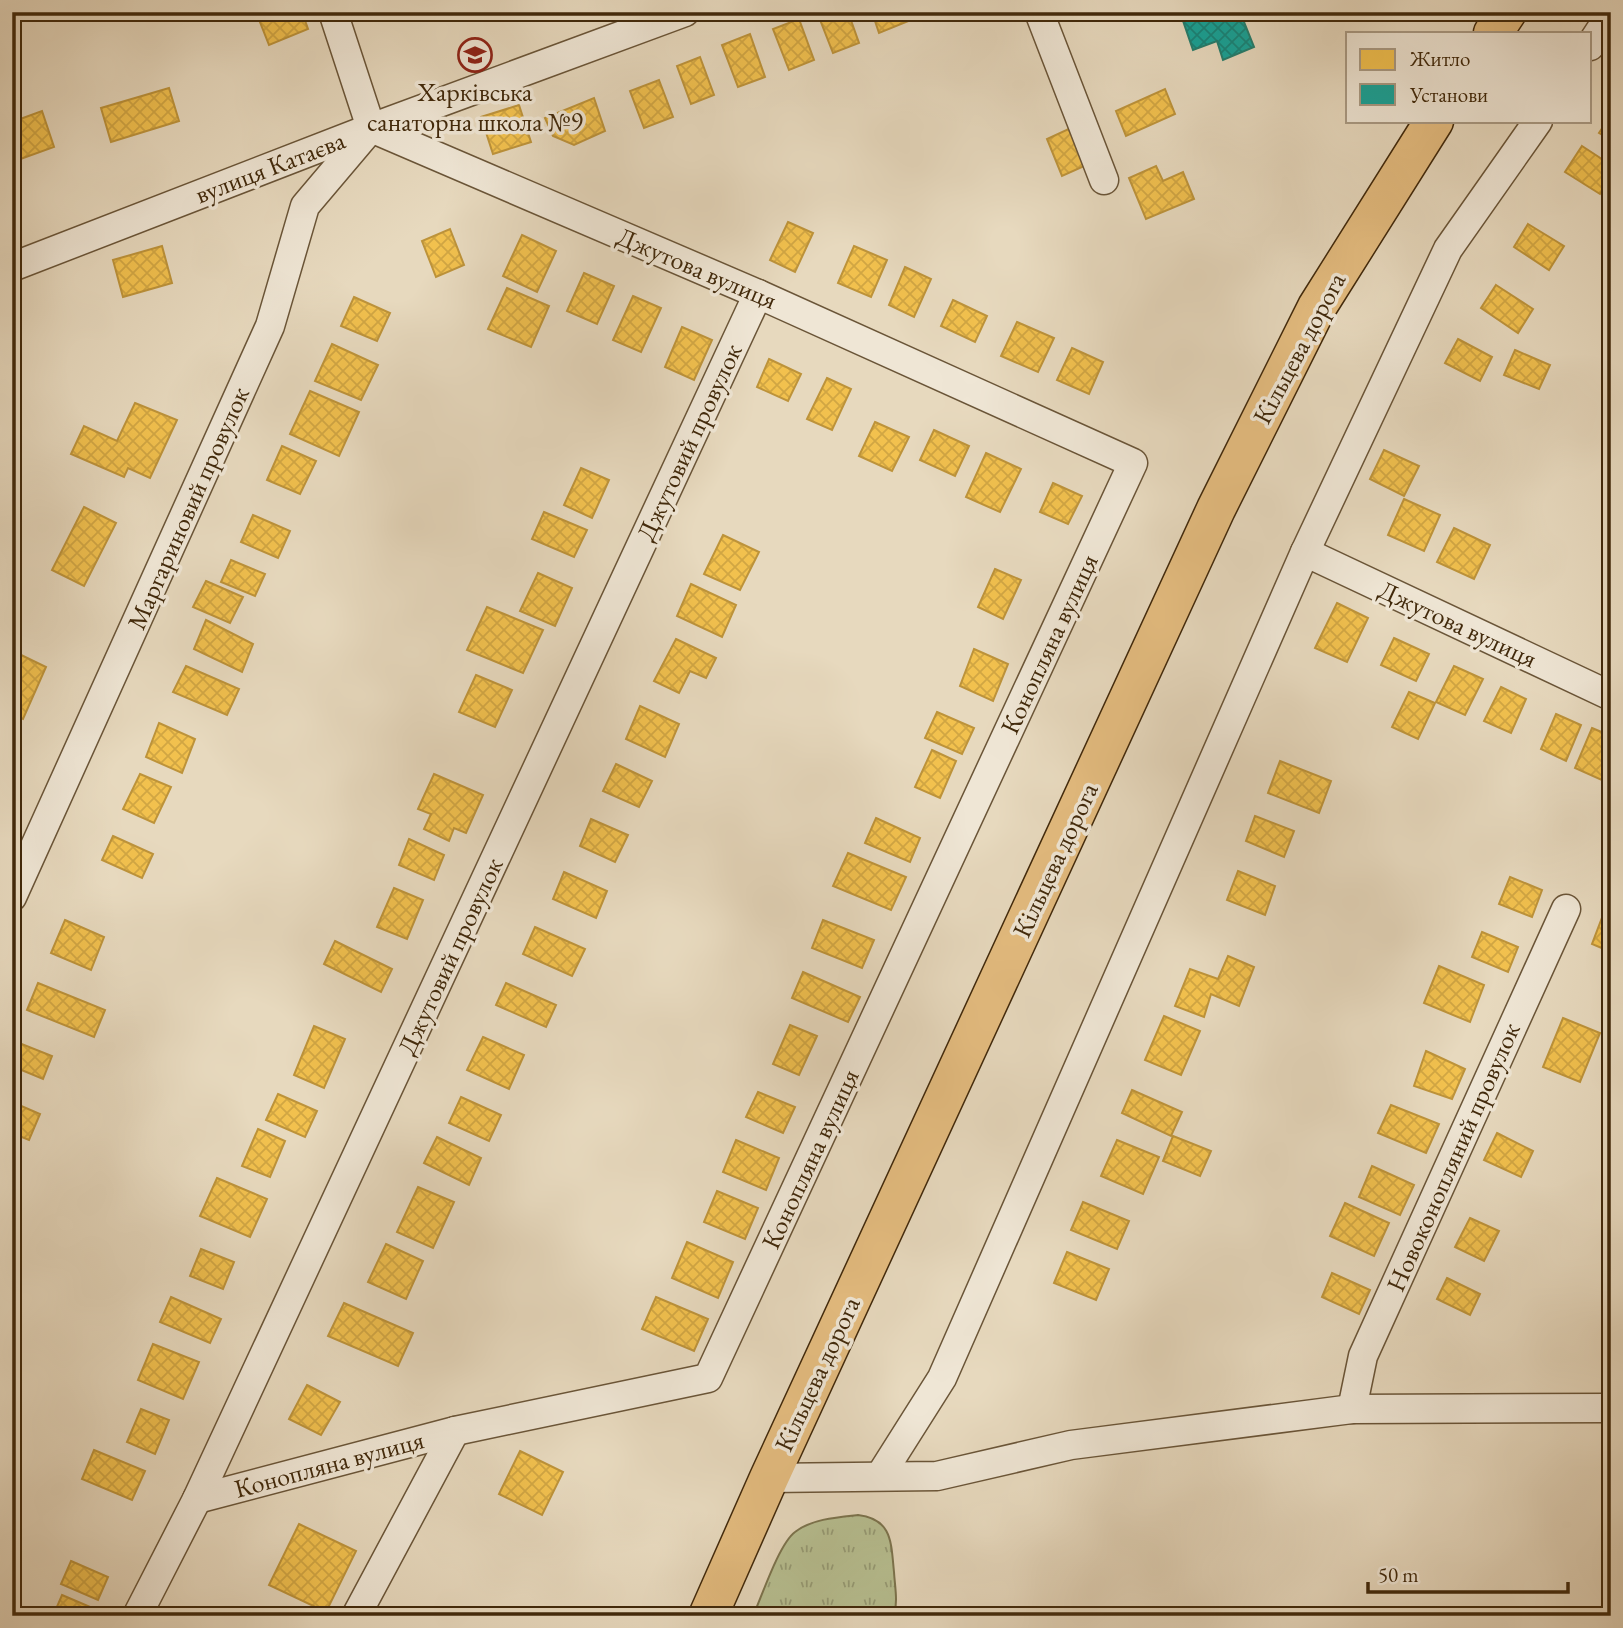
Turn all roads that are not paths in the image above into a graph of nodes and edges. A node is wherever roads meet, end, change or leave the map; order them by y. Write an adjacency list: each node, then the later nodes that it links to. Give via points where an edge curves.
1 (333, 12): 10 (street)
2 (685, 12): 10 (street, вулиця Катаєва)
3 (1039, 12): 11 (street)
4 (1507, 12): 6 (highway)
5 (1611, 14): 7 (street)
6 (1494, 32)
7 (1592, 43)
8 (1433, 122): 23 (highway, Кільцева дорога, via 1317,307 1216,509)
9 (1537, 122): 15 (street, via 1448,249)
10 (371, 128): 12 (street, вулиця Катаєва); 13 (street, Джутова вулиця); 17 (street, Маргариновий провулок, via 305,206 270,326)
11 (1104, 180)
12 (12, 267)
13 (758, 294): 14 (street, Джутова вулиця); 24 (street, Джутовий провулок)
14 (1133, 463): 21 (street, Конопляна вулиця, via 708,1378)
15 (1305, 552): 16 (street, Джутова вулиця); 22 (street, via 942,1378)
16 (1611, 696)
17 (12, 897)
18 (1566, 909): 20 (street, Новоконопляний провулок, via 1363,1356)
19 (1611, 1408): 20 (street)
20 (1352, 1409): 22 (street, via 1071,1445 937,1476)
21 (456, 1431): 24 (street, Конопляна вулиця); 26 (street)
22 (880, 1476): 23 (street)
23 (769, 1478): 27 (highway, Кільцева дорога)
24 (197, 1499): 25 (street, Джутовий провулок)
25 (137, 1616)
26 (356, 1616)
27 (708, 1616)

